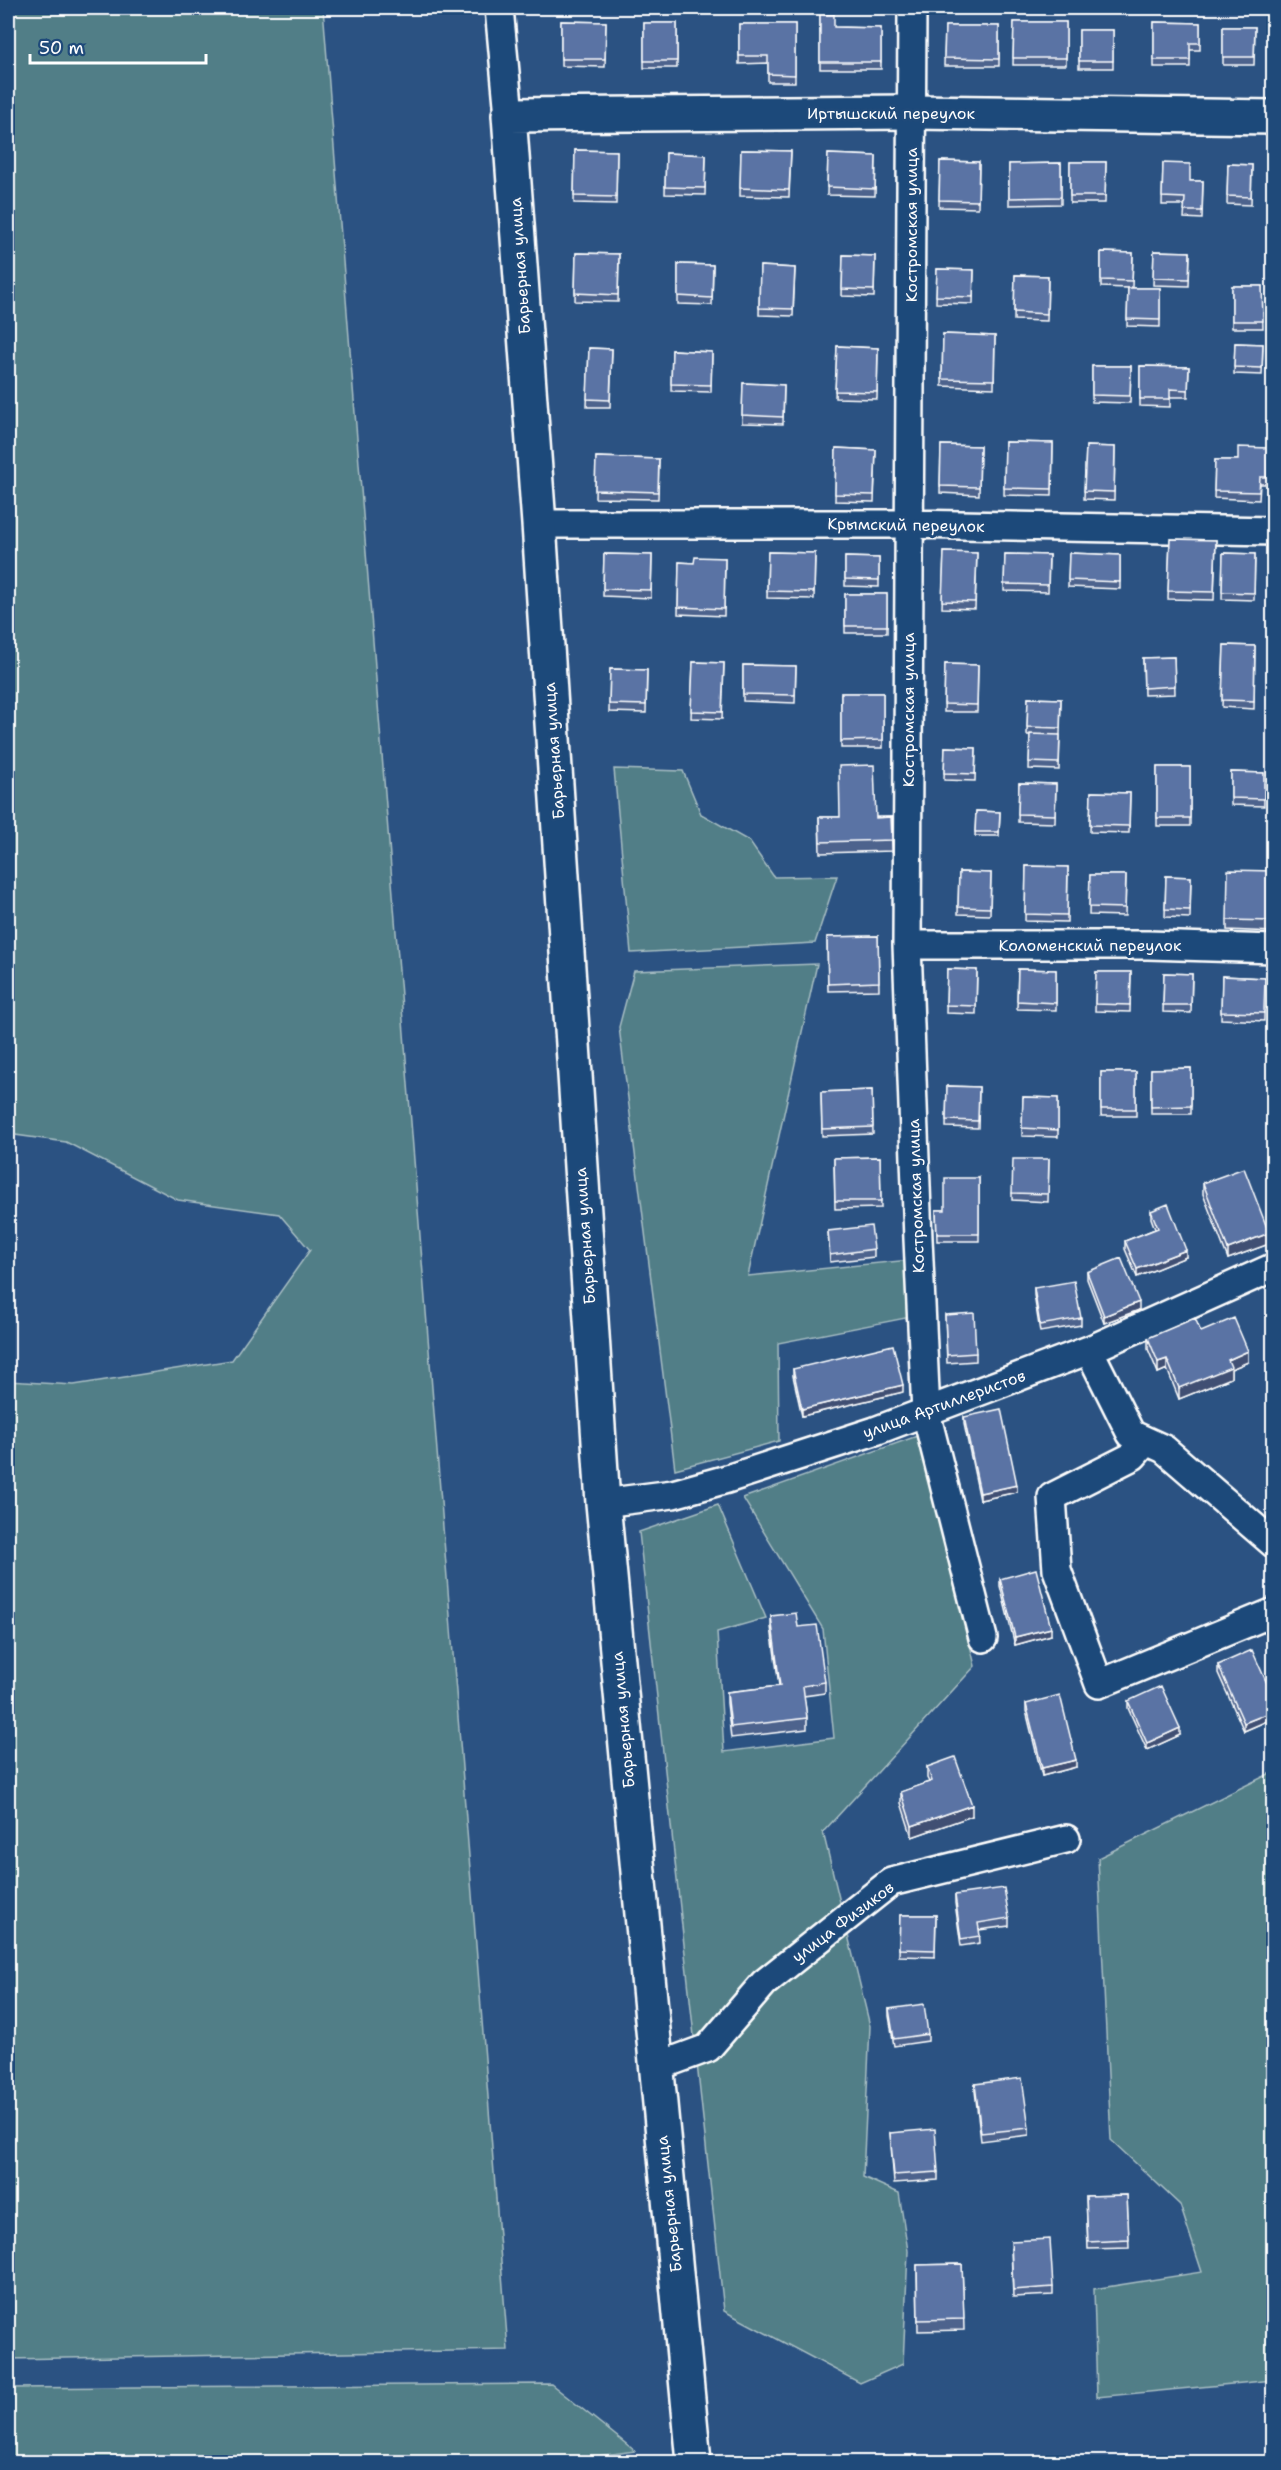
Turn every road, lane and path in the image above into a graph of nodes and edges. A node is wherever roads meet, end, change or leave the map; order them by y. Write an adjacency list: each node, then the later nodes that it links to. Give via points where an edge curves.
1 (499, 8): 4 (street, Барьерная улица)
2 (912, 8): 3 (street, Костромская улица)
3 (912, 112): 4 (street, Иртышский переулок); 5 (street, Иртышский переулок); 7 (street, Костромская улица)
4 (509, 115): 6 (street, Барьерная улица)
5 (1274, 117)
6 (539, 524): 7 (street, Крымский переулок); 15 (street, Барьерная улица)
7 (909, 524): 8 (street, Крымский переулок); 9 (street, Костромская улица)
8 (1274, 531)
9 (907, 945): 10 (street, Коломенский переулок); 13 (street, Костромская улица)
10 (1274, 949)
11 (1274, 1267): 12 (street, улица Артиллеристов)
12 (1089, 1350): 13 (street, улица Артиллеристов); 14 (street, via 1131,1434)
13 (926, 1413): 15 (street, улица Артиллеристов, via 684,1491); 18 (street, Костромская улица)
14 (1146, 1441): 16 (street, via 1164,1449); 17 (street, via 1132,1456 1052,1497 1057,1570 1099,1684)
15 (603, 1503): 20 (street, Барьерная улица)
16 (1274, 1544)
17 (1274, 1612)
18 (983, 1638)
19 (1066, 1839): 20 (street, улица Физиков, via 891,1882 764,1983 708,2048)
20 (656, 2067): 21 (street, Барьерная улица)
21 (694, 2463)

